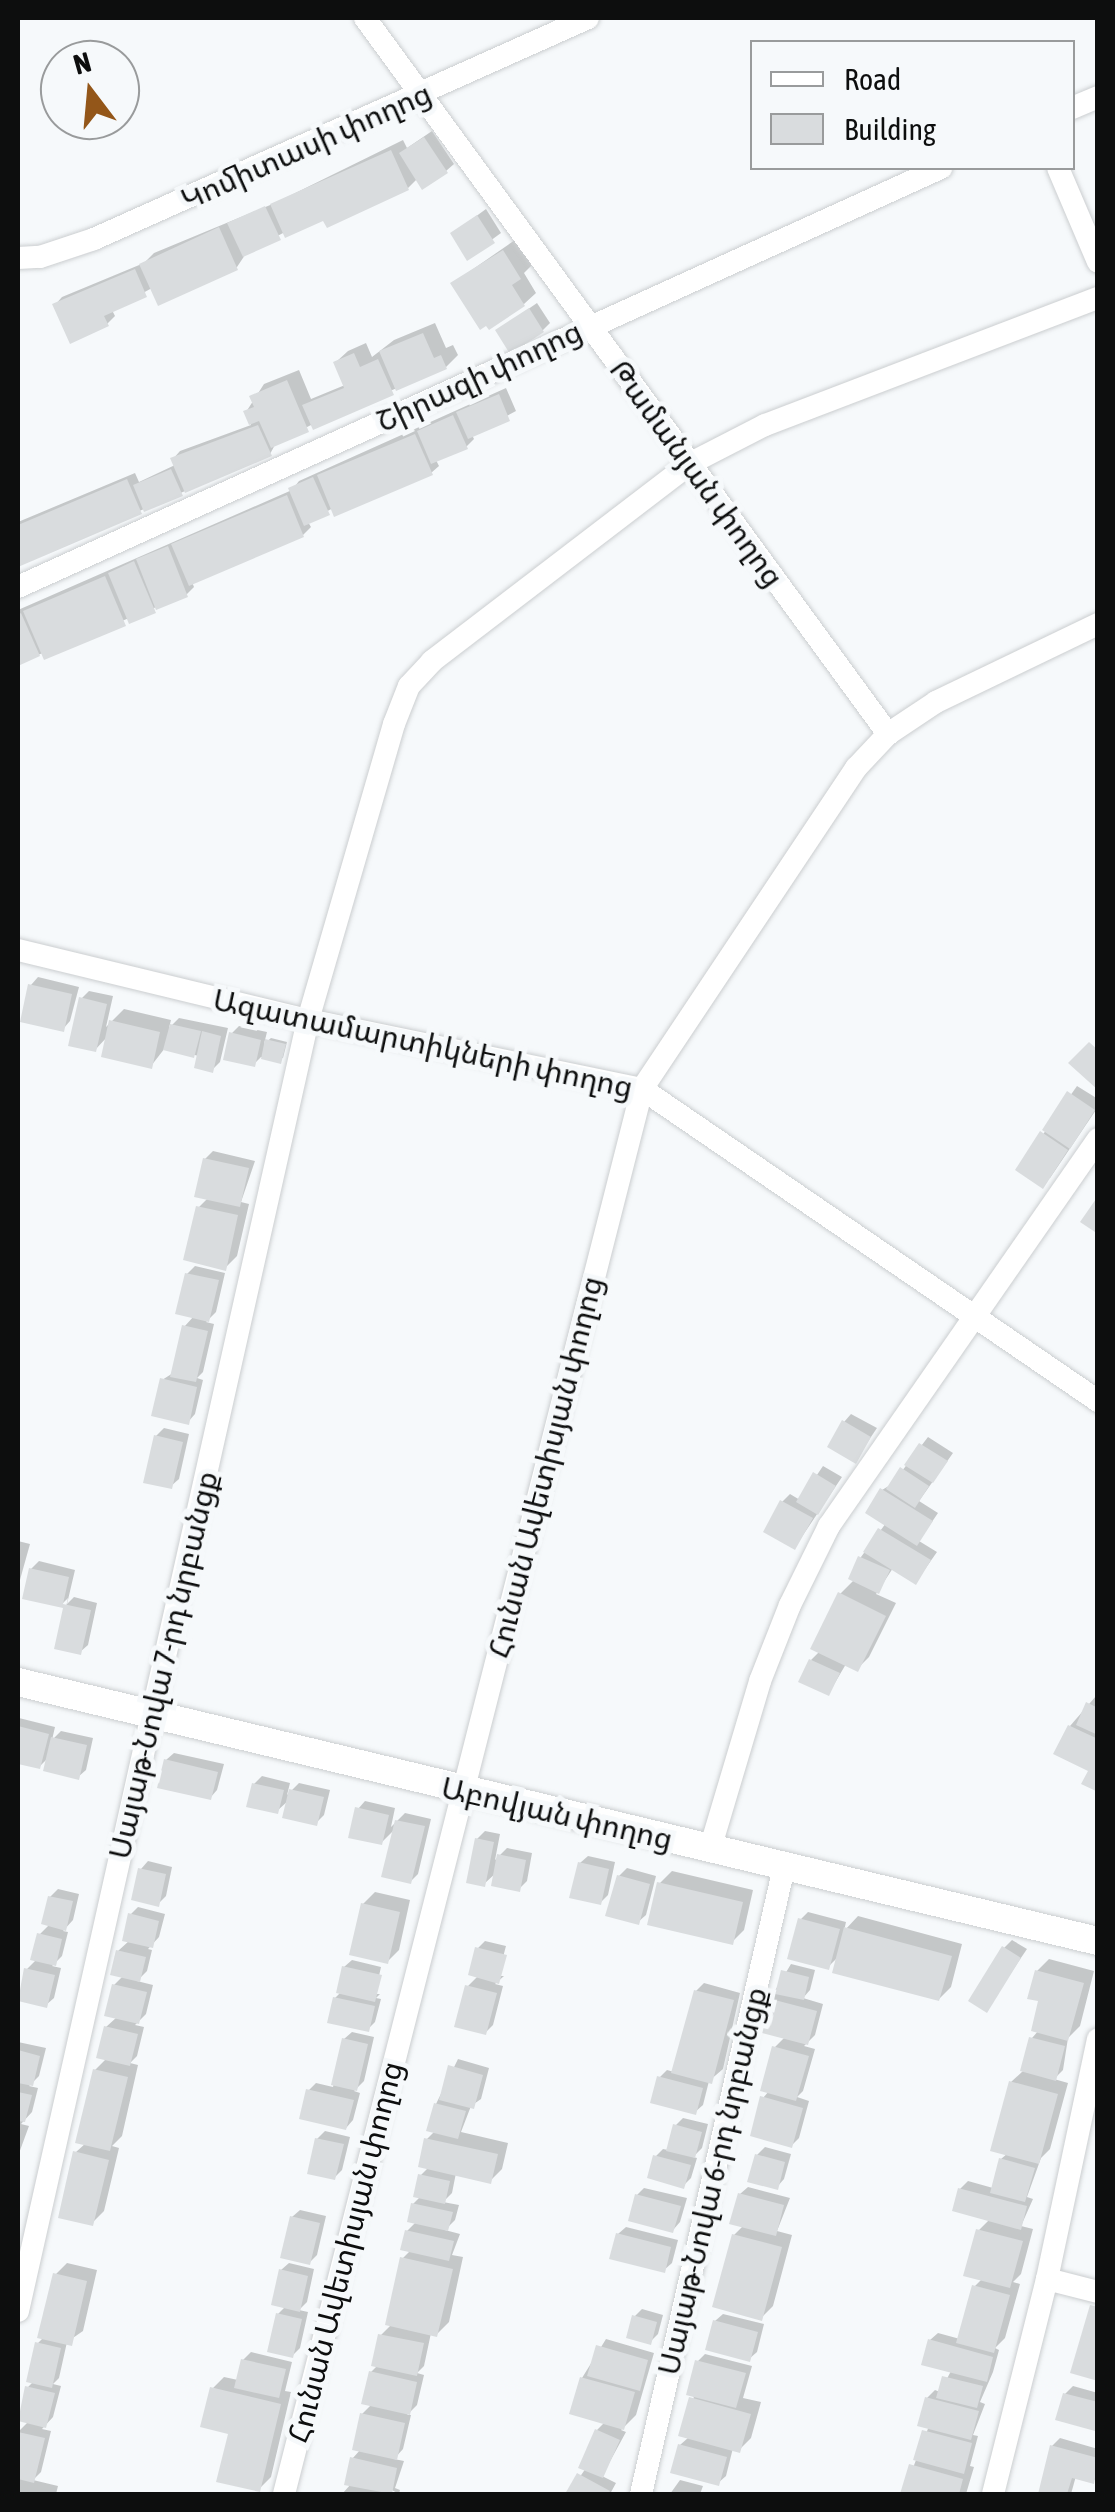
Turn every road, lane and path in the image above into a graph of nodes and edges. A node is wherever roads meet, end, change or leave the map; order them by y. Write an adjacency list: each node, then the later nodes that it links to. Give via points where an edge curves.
1 (366, 18): 3 (street, Թամանյան փողոց)
2 (588, 18): 3 (street, Կոմիտասի փողոց)
3 (422, 95): 6 (street, Կոմիտասի փողոց, via 94,239); 9 (street, Թամանյան փողոց)
4 (937, 170): 9 (street, Շիրազի փողոց)
5 (1059, 170): 7 (street)
6 (18, 258)
7 (1098, 262)
8 (1098, 298): 10 (street, Սայաթ-Նովա 7-րդ նրբանցք, via 765,425)
9 (589, 326): 10 (street, Թամանյան փողոց); 11 (street, Շիրազի փողոց)
10 (691, 463): 13 (street, Թամանյան փողոց); 15 (street, Սայաթ-Նովա 7-րդ նրբանցք, via 408,686)
11 (18, 587)
12 (1098, 624): 13 (street, Հունան Ավետիսյան փողոց, via 936,702)
13 (888, 734): 16 (street, Հունան Ավետիսյան փողոց, via 856,768)
14 (18, 950): 15 (street, Ազատամարտիկների փողոց)
15 (308, 1020): 16 (street, Ազատամարտիկների փողոց); 21 (street, Սայաթ-Նովա 7-րդ նրբանցք)
16 (642, 1090): 18 (street, Ազատամարտիկների փողոց); 22 (street, Հունան Ավետիսյան փողոց)
17 (1098, 1139): 18 (street)
18 (972, 1317): 19 (street, Ազատամարտիկների փողոց); 23 (street, via 829,1526 760,1681)
19 (1098, 1401)
20 (18, 1682): 21 (main road, Աբովյան փողոց)
21 (152, 1716): 22 (main road, Աբովյան փողոց); 29 (street, Սայաթ-Նովա 7-րդ նրբանցք)
22 (462, 1790): 23 (main road, Աբովյան փողոց); 30 (street, Հունան Ավետիսյան փողոց)
23 (710, 1849): 24 (main road, Աբովյան փողոց)
24 (784, 1867): 25 (main road, Աբովյան փողոց); 31 (street, Սայաթ-Նովա 6-րդ նրբանցք)
25 (1098, 1940)
26 (1098, 2039): 27 (street)
27 (1047, 2279): 28 (street); 32 (street)
28 (1098, 2292)
29 (18, 2310)
30 (284, 2494)
31 (641, 2494)
32 (993, 2494)

